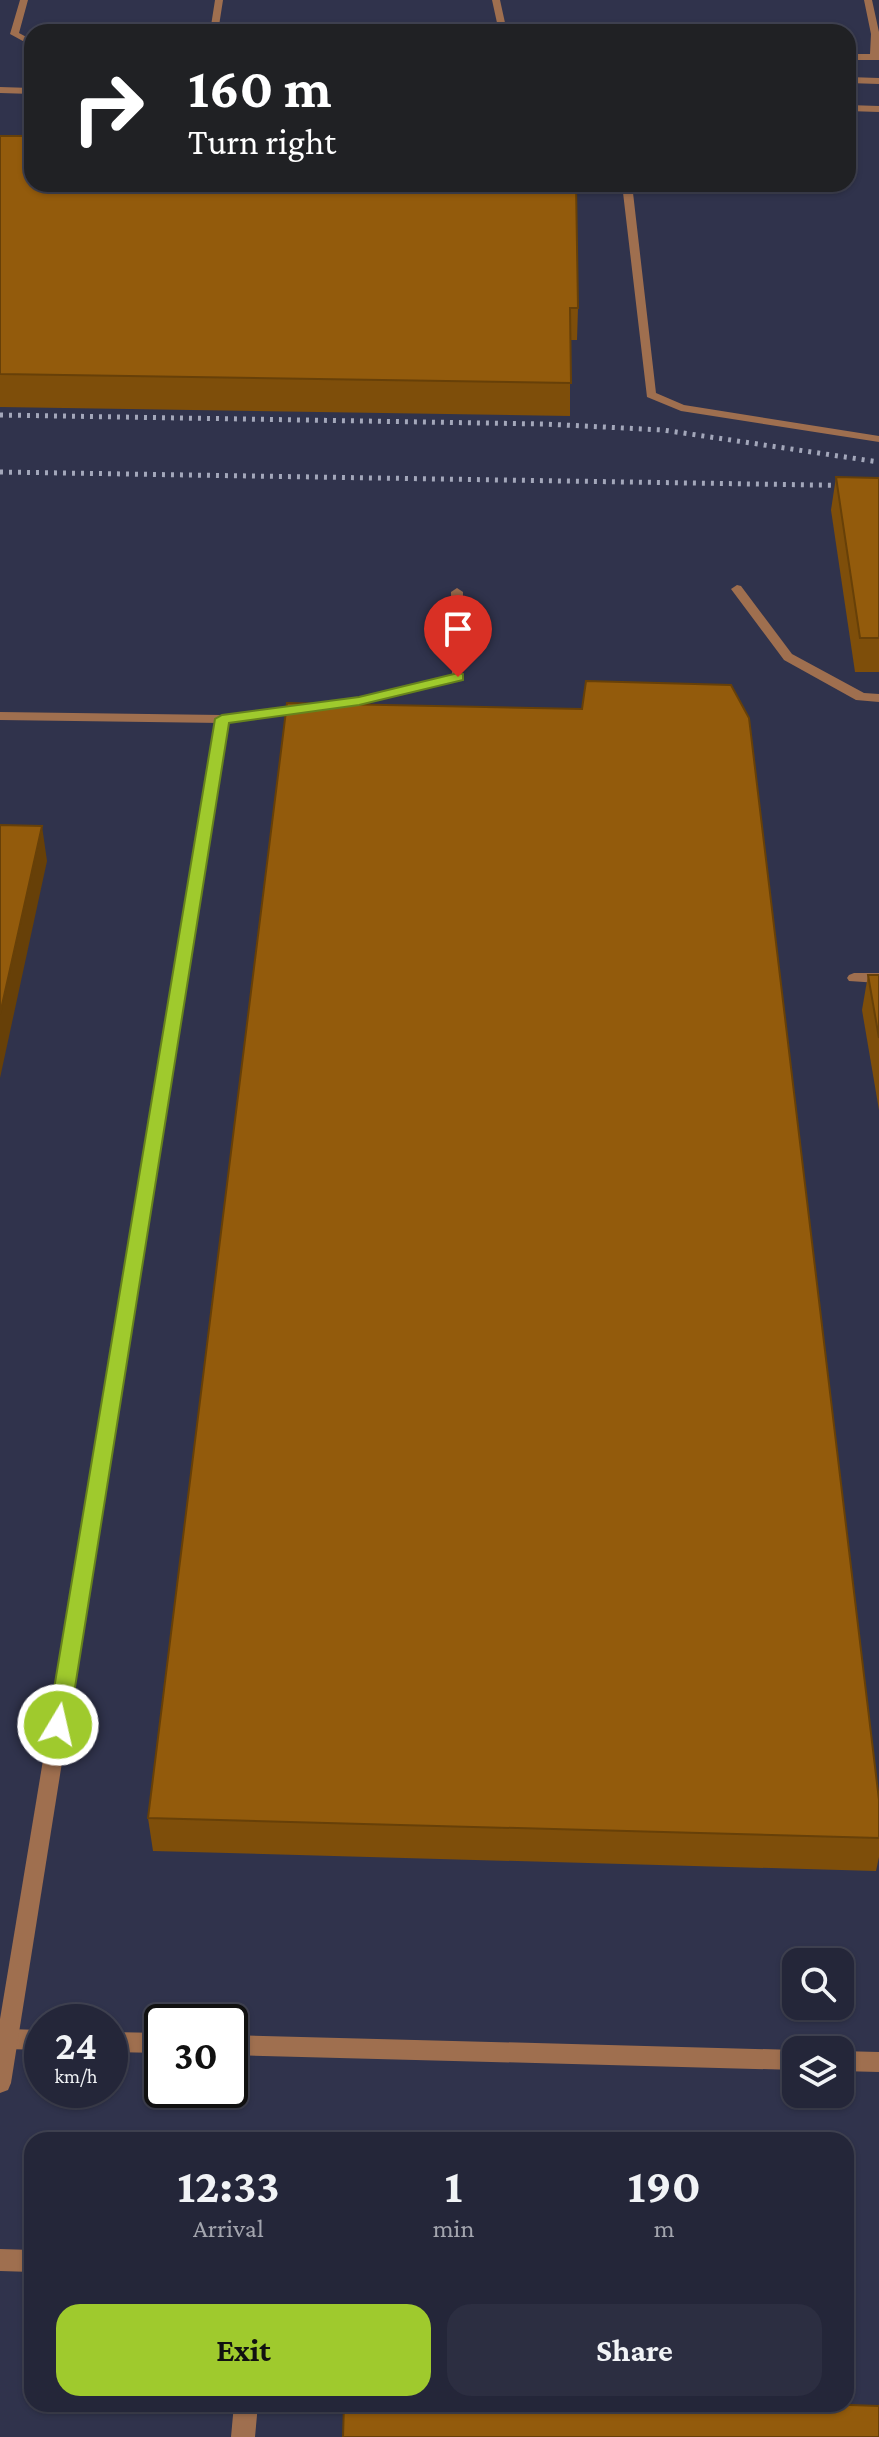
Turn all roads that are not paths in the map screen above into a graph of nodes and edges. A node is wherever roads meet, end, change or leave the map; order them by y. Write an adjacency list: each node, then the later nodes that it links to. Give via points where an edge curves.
1 (24, 0): 7 (street, via 14,34)
2 (219, 0): 5 (street)
3 (496, 0): 6 (street)
4 (868, 0): 8 (street)
5 (215, 24)
6 (501, 24)
7 (24, 39)
8 (876, 57)
9 (856, 80): 10 (street)
10 (879, 81)
11 (0, 90): 12 (street)
12 (24, 91)
13 (856, 108): 14 (street)
14 (879, 109)
15 (628, 192): 16 (street, via 651,395 681,408)
16 (879, 439)
17 (737, 589): 19 (street, via 788,657 861,697)
18 (457, 592): 21 (street, via 458,677 359,701)
19 (879, 698)
20 (0, 716): 21 (street)
21 (222, 719): 24 (street)
22 (854, 978): 23 (street)
23 (879, 978)
24 (7, 2039): 25 (street); 30 (street)
25 (24, 2039)
26 (248, 2045): 27 (street)
27 (782, 2060)
28 (854, 2061): 29 (street)
29 (879, 2062)
30 (0, 2083)
31 (0, 2260): 32 (street)
32 (24, 2261)
33 (245, 2412): 34 (street)
34 (243, 2437)

